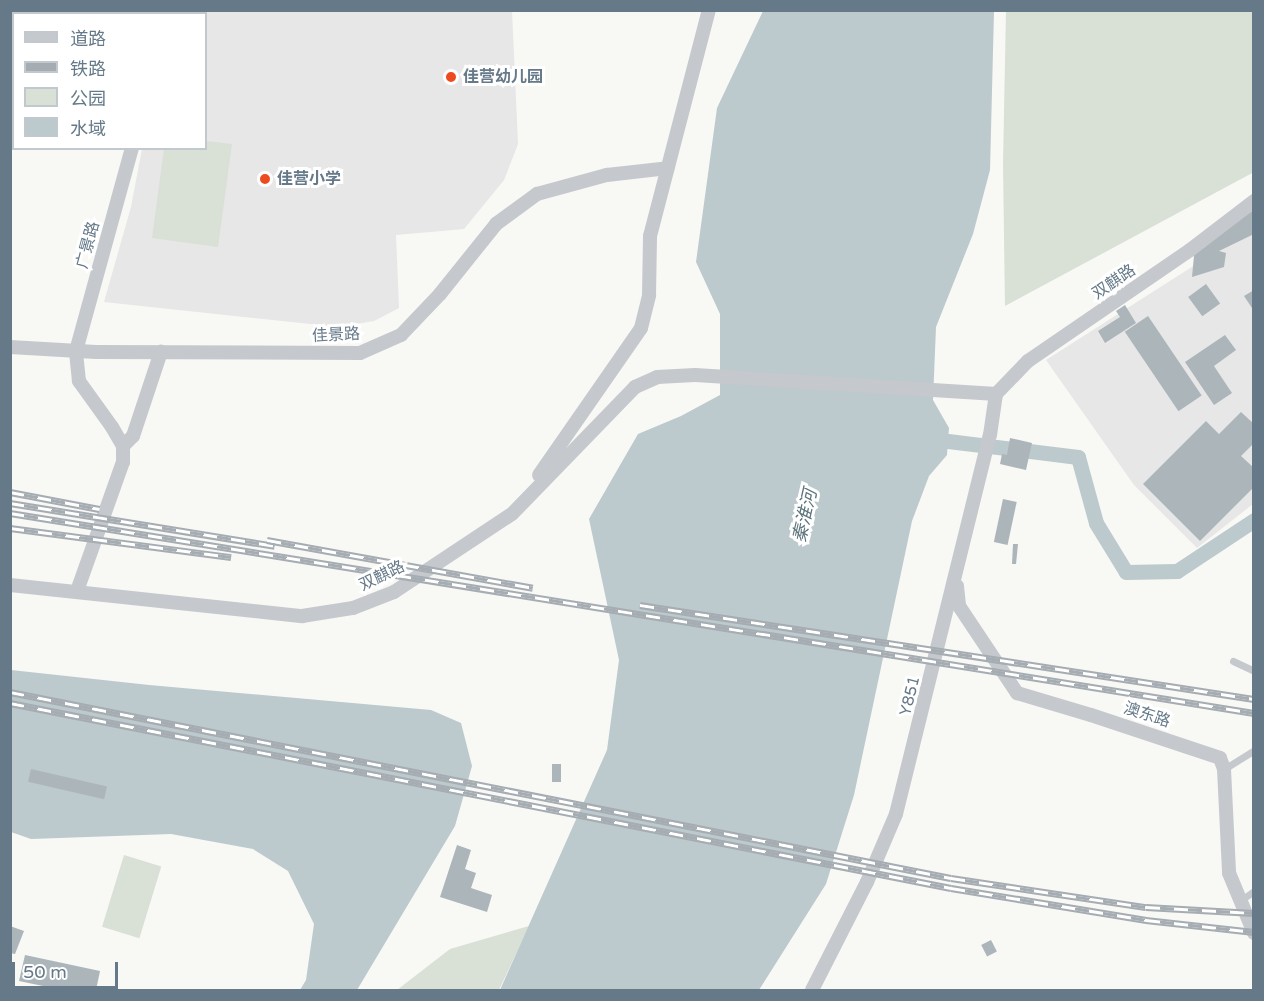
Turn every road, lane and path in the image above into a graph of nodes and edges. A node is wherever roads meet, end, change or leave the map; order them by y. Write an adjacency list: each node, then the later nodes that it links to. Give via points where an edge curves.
1 (709, 10): 3 (street)
2 (131, 150): 6 (street, 广景路)
3 (668, 168): 7 (street, 佳景路, via 607,176 537,194 496,224 401,335 360,353); 10 (street, via 650,236 649,295 641,328)
4 (1254, 201): 8 (street, 双麒路, via 1190,250 1028,361)
5 (10, 347): 6 (street, 佳景路)
6 (76, 351): 7 (street, 佳景路); 9 (street, via 79,381)
7 (161, 352): 9 (street, via 133,436)
8 (996, 394): 10 (street, 双麒路, via 695,375 657,377 635,387); 11 (street, Y851, via 990,435)
9 (123, 446): 13 (street, via 123,462)
10 (512, 514): 13 (street, 双麒路, via 394,592 353,609 302,616)
11 (955, 578): 17 (street, 澳东路, via 959,606 1017,693 1220,758); 21 (street, Y851, via 896,814)
12 (10, 585): 13 (street, 双麒路)
13 (77, 591)
14 (1233, 661): 15 (lane)
15 (1254, 671)
16 (1254, 750): 17 (lane)
17 (1224, 769): 19 (street, via 1229,873)
18 (1254, 891): 19 (lane)
19 (1240, 900): 20 (street)
20 (1254, 933)
21 (813, 990)

